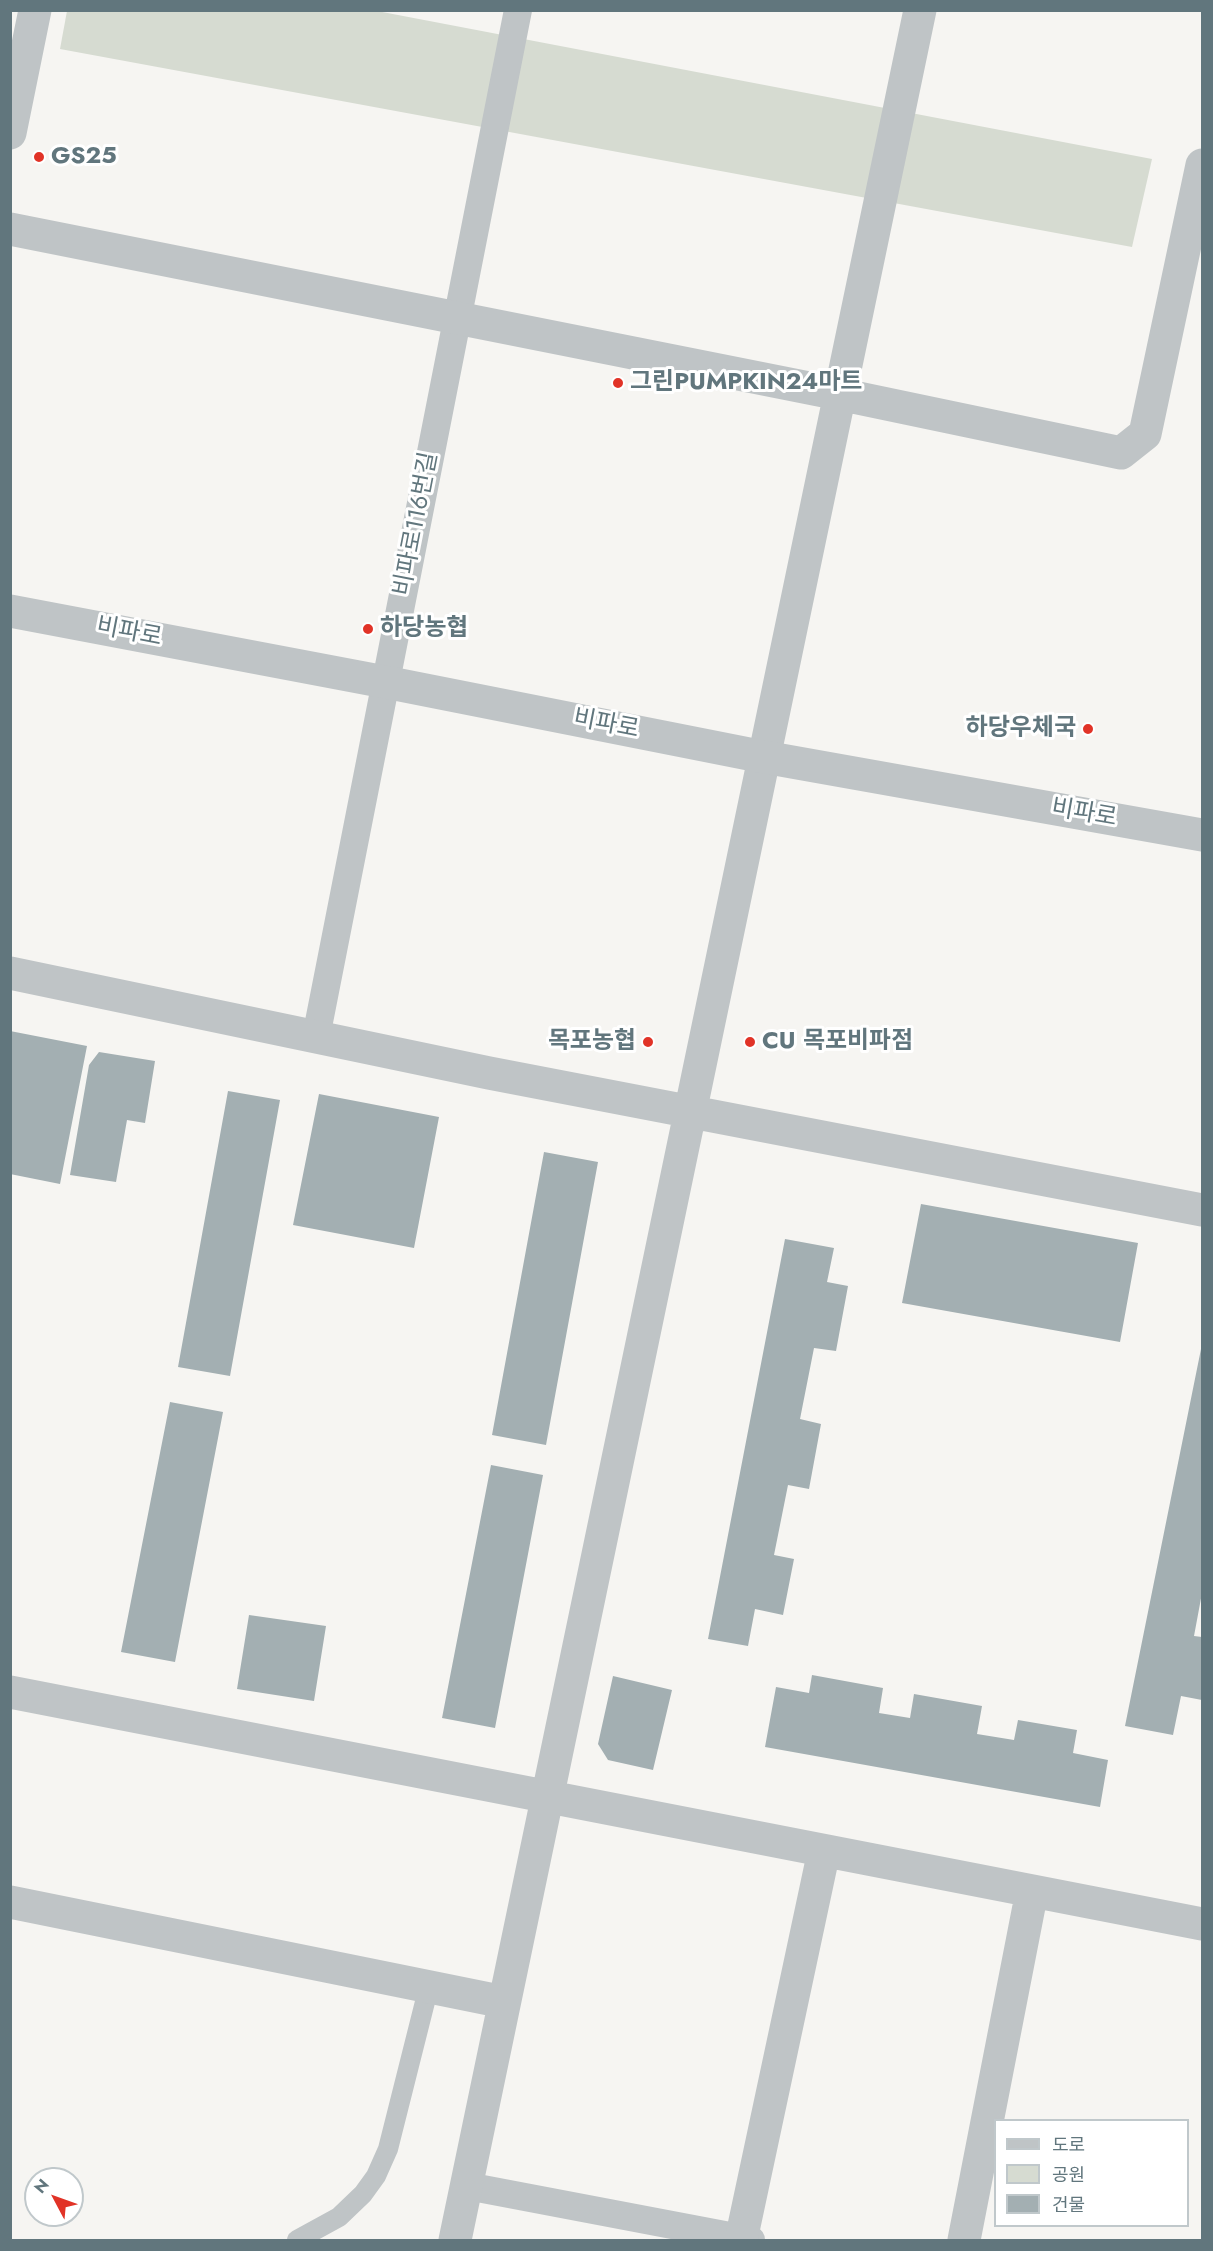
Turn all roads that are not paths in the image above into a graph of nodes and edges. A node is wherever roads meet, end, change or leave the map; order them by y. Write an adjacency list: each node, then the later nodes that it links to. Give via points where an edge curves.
1 (35, 10): 4 (street)
2 (518, 10): 8 (street, 비파로116번길)
3 (920, 10): 9 (street)
4 (10, 134)
5 (1203, 165): 6 (street)
6 (1199, 199): 9 (street, via 1145,434 1121,453)
7 (10, 229): 8 (street)
8 (457, 318): 9 (street); 11 (street, 비파로116번길)
9 (839, 394): 12 (street)
10 (10, 611): 11 (street, 비파로)
11 (385, 681): 12 (street, 비파로); 15 (street, 비파로116번길)
12 (764, 757): 13 (street, 비파로); 16 (street)
13 (1203, 835)
14 (10, 973): 15 (street)
15 (316, 1037): 16 (street)
16 (690, 1112): 17 (street); 19 (street)
17 (1203, 1210)
18 (10, 1692): 19 (street)
19 (547, 1796): 20 (street); 26 (street)
20 (824, 1851): 21 (street); 28 (street)
21 (1032, 1891): 24 (street); 31 (street)
22 (11, 1902): 23 (lane); 25 (street)
23 (10, 1907)
24 (1203, 1924)
25 (429, 1986): 26 (street); 29 (lane, via 388,2149 376,2176 339,2217)
26 (504, 2002): 27 (street)
27 (467, 2186): 28 (street); 30 (street)
28 (744, 2240)
29 (297, 2241)
30 (455, 2241)
31 (964, 2241)

